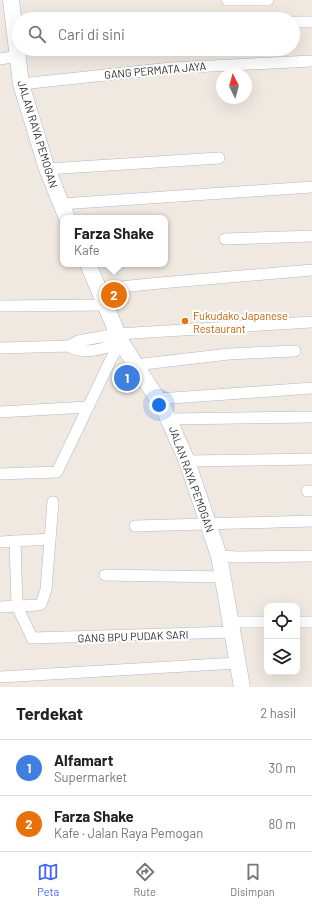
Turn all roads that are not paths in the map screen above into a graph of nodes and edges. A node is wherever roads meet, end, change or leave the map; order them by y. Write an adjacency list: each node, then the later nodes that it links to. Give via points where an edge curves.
1 (11, 0): 4 (street, JALAN RAYA PEMOGAN)
2 (227, 0): 3 (street)
3 (268, 0)
4 (13, 12)
5 (300, 22): 6 (street)
6 (312, 22)
7 (18, 56): 8 (street); 10 (street, JALAN RAYA PEMOGAN)
8 (0, 59)
9 (312, 61): 10 (street, GANG PERMATA JAYA, via 171,68)
10 (22, 84): 12 (street, JALAN RAYA PEMOGAN)
11 (219, 158): 12 (street)
12 (47, 169): 14 (street, JALAN RAYA PEMOGAN)
13 (312, 186): 14 (street)
14 (64, 211)
15 (312, 236): 16 (street)
16 (225, 239)
17 (89, 267): 19 (street, JALAN RAYA PEMOGAN)
18 (312, 270): 19 (street, via 160,282)
19 (100, 290): 20 (street, JALAN RAYA PEMOGAN)
20 (107, 305): 21 (street); 23 (street, JALAN RAYA PEMOGAN)
21 (0, 306)
22 (312, 322): 23 (street)
23 (120, 340): 24 (street, via 95,350 78,350 69,346); 26 (street, JALAN RAYA PEMOGAN); 29 (street)
24 (0, 348)
25 (295, 351): 26 (street, via 229,354)
26 (135, 365): 28 (street, JALAN RAYA PEMOGAN)
27 (312, 388): 28 (street)
28 (158, 399): 32 (street, JALAN RAYA PEMOGAN)
29 (87, 407): 30 (street); 35 (street, via 57,472)
30 (0, 412)
31 (312, 417): 32 (street)
32 (170, 419): 34 (street, JALAN RAYA PEMOGAN)
33 (312, 459): 34 (street)
34 (187, 460): 38 (street, JALAN RAYA PEMOGAN)
35 (0, 474)
36 (54, 502): 40 (street)
37 (312, 521): 38 (street)
38 (210, 524): 39 (street); 43 (street, JALAN RAYA PEMOGAN)
39 (135, 526)
40 (50, 539): 41 (street); 47 (street, via 43,600 38,605)
41 (15, 541): 42 (street); 47 (street)
42 (0, 542)
43 (219, 556): 44 (street); 46 (street, JALAN RAYA PEMOGAN)
44 (312, 556)
45 (105, 575): 46 (street)
46 (223, 577): 52 (street, JALAN RAYA PEMOGAN)
47 (17, 606): 48 (street); 52 (street, GANG BPU PUDAK SARI, via 32,638)
48 (0, 607)
49 (264, 622): 52 (street, GANG BPU PUDAK SARI)
50 (300, 622): 51 (street)
51 (312, 622)
52 (233, 627): 53 (street, JALAN RAYA PEMOGAN)
53 (237, 663): 54 (street); 55 (street, JALAN RAYA PEMOGAN)
54 (0, 678)
55 (242, 687)

